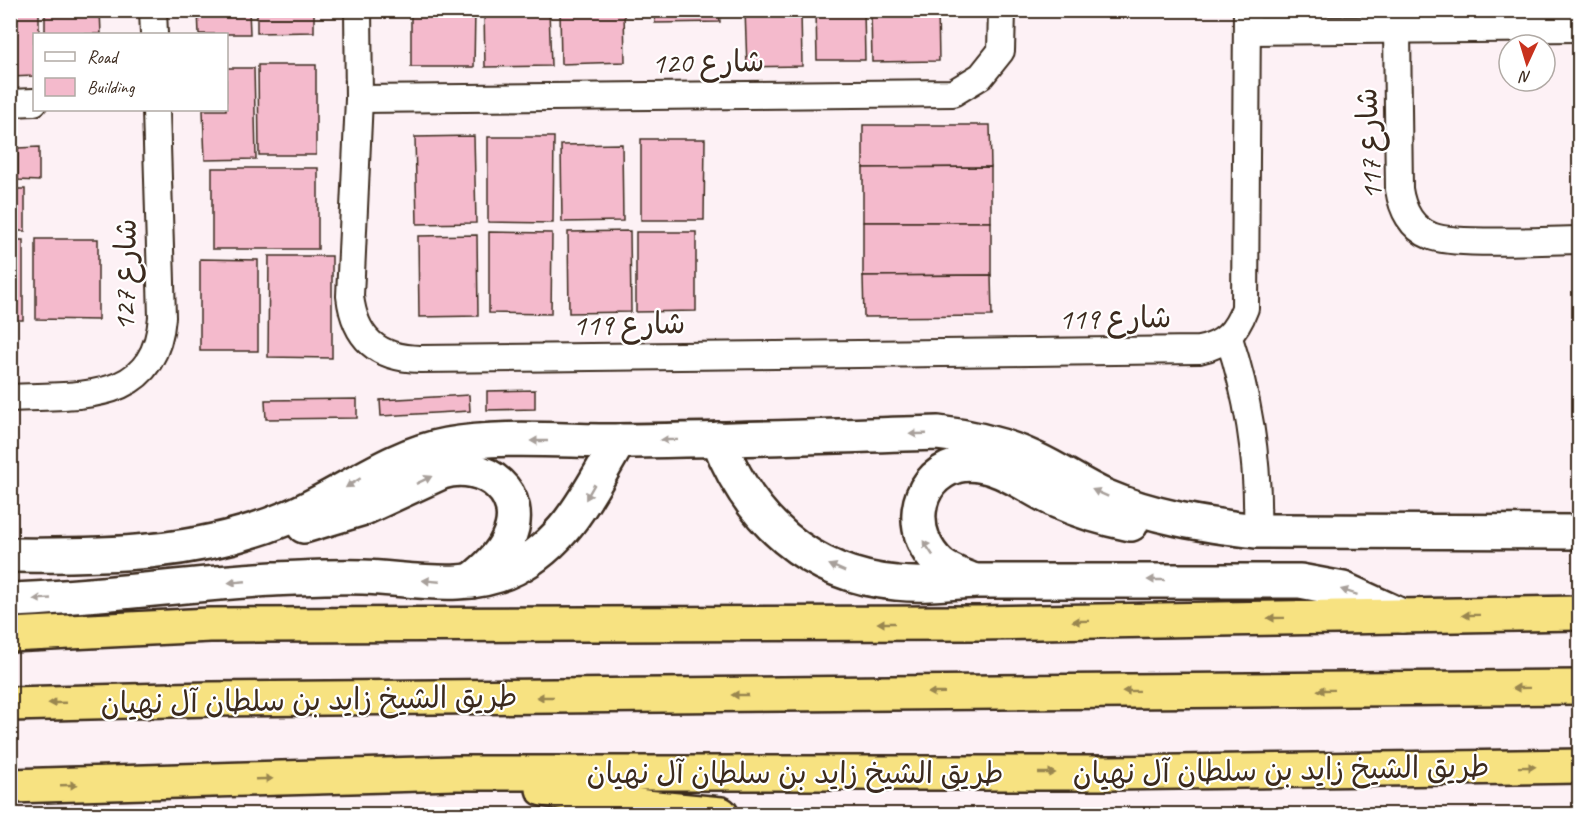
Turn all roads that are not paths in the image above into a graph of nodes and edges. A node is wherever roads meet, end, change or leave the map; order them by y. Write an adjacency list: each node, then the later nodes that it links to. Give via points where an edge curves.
1 (153, 10): 7 (street)
2 (358, 10): 8 (street, شارع 119)
3 (1002, 10): 8 (street, شارع 120, via 1001,51 981,76 953,93)
4 (1248, 21): 6 (street); 13 (street, via 1245,308)
5 (1580, 28): 6 (street)
6 (1397, 30): 12 (street, شارع 117, via 1399,189 1403,207 1413,223 1421,231 1443,240)
7 (154, 33)
8 (359, 99): 13 (street, شارع 119, via 350,296 359,330 370,344 386,354 402,358 1199,350 1215,347)
9 (33, 102): 10 (street)
10 (10, 103)
11 (156, 111): 14 (street, شارع 127, via 162,317 153,358 123,386 103,393)
12 (1580, 240)
13 (1229, 338): 18 (street, via 1250,413 1258,491)
14 (10, 398)
15 (718, 440): 16 (street, one-way to 16); 17 (street, one-way to 15, via 1141,509 1106,496 1014,449 963,436 938,433); 22 (street, one-way to 15, via 897,583 870,579 820,561 796,547 757,511 732,472)
16 (619, 441): 19 (street, one-way to 19, via 471,441 423,450 373,470 322,503); 23 (street, one-way to 23, via 578,512 550,546 512,570)
17 (1216, 526): 18 (street); 22 (street, one-way to 17, via 941,564 929,552 918,528 920,501 926,489 934,479 957,466 983,465 1057,501 1108,520 1162,528)
18 (1257, 531): 20 (street)
19 (249, 532): 21 (street, via 201,544 132,553); 23 (street, one-way to 23, via 336,518 442,472 474,469 501,486 513,517 503,549)
20 (1580, 532)
21 (10, 555)
22 (974, 581): 26 (street, one-way to 22, via 1343,589 1300,581)
23 (469, 582): 24 (street, one-way to 24, via 315,578)
24 (10, 600)
25 (1580, 613): 26 (highway, one-way to 26)
26 (1402, 616): 27 (highway, one-way to 27, via 980,623 210,625)
27 (10, 635)
28 (1580, 687): 29 (highway, طريق الشيخ زايد بن سلطان آل نهيان, one-way to 29, via 223,699)
29 (10, 705)
30 (1580, 766): 31 (highway, طريق الشيخ زايد بن سلطان آل نهيان, one-way to 30, via 1112,773)
31 (455, 773): 32 (highway, طريق الشيخ زايد بن سلطان آل نهيان, one-way to 31); 33 (highway, via 645,807)
32 (10, 786)
33 (721, 814)

